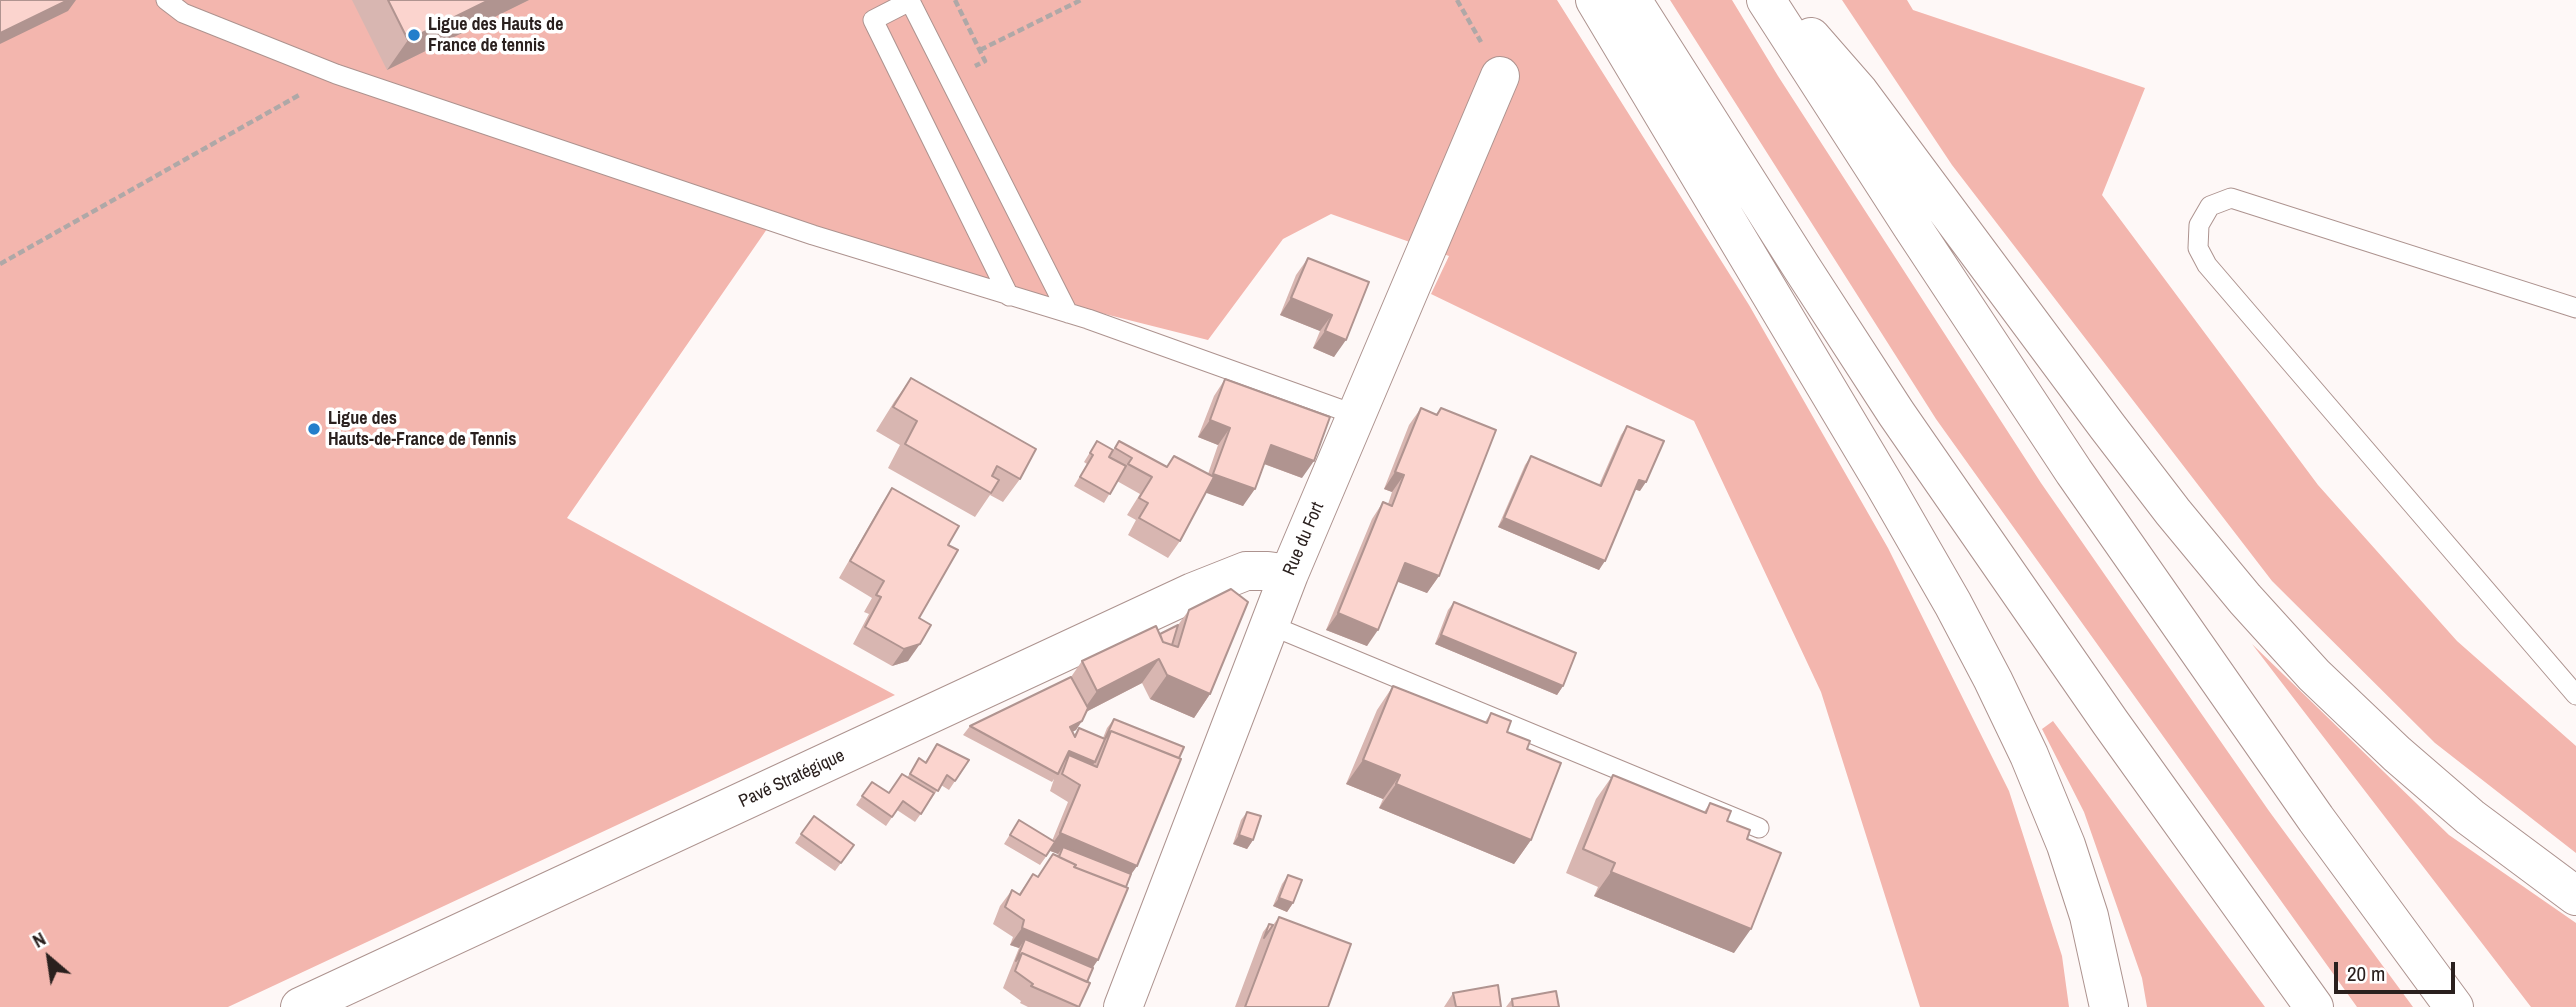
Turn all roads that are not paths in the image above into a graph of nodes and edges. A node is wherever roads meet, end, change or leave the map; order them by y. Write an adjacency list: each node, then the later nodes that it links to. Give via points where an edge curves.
1 (166, 0): 7 (lane, via 183,13 336,74)
2 (1595, 0): 18 (main road, via 1884,484 1993,680 2066,845 2089,915)
3 (1632, 0): 19 (main road, via 1896,413)
4 (1766, 0): 20 (main road, via 2082,483 2316,819)
5 (1774, 0): 15 (main road, via 1837,64 2173,513 2245,599 2314,675 2397,754 2470,817)
6 (1500, 76): 10 (main road, Rue du Fort)
7 (1009, 296): 9 (lane); 9 (lane, via 873,20 910,1)
8 (2576, 308): 13 (lane, via 2231,198 2210,206 2199,225 2198,248 2207,265)
9 (1068, 313): 10 (lane)
10 (1356, 415): 11 (main road, Rue du Fort)
11 (1289, 574): 12 (main road, Rue du Fort); 16 (main road, Pavé Stratégique, via 1246,571 1193,592)
12 (1270, 625): 14 (lane); 17 (main road, Rue du Fort)
13 (2576, 695)
14 (1759, 828)
15 (2576, 896)
16 (300, 1007)
17 (1123, 1007)
18 (2109, 1007)
19 (2314, 1007)
20 (2454, 1007)

